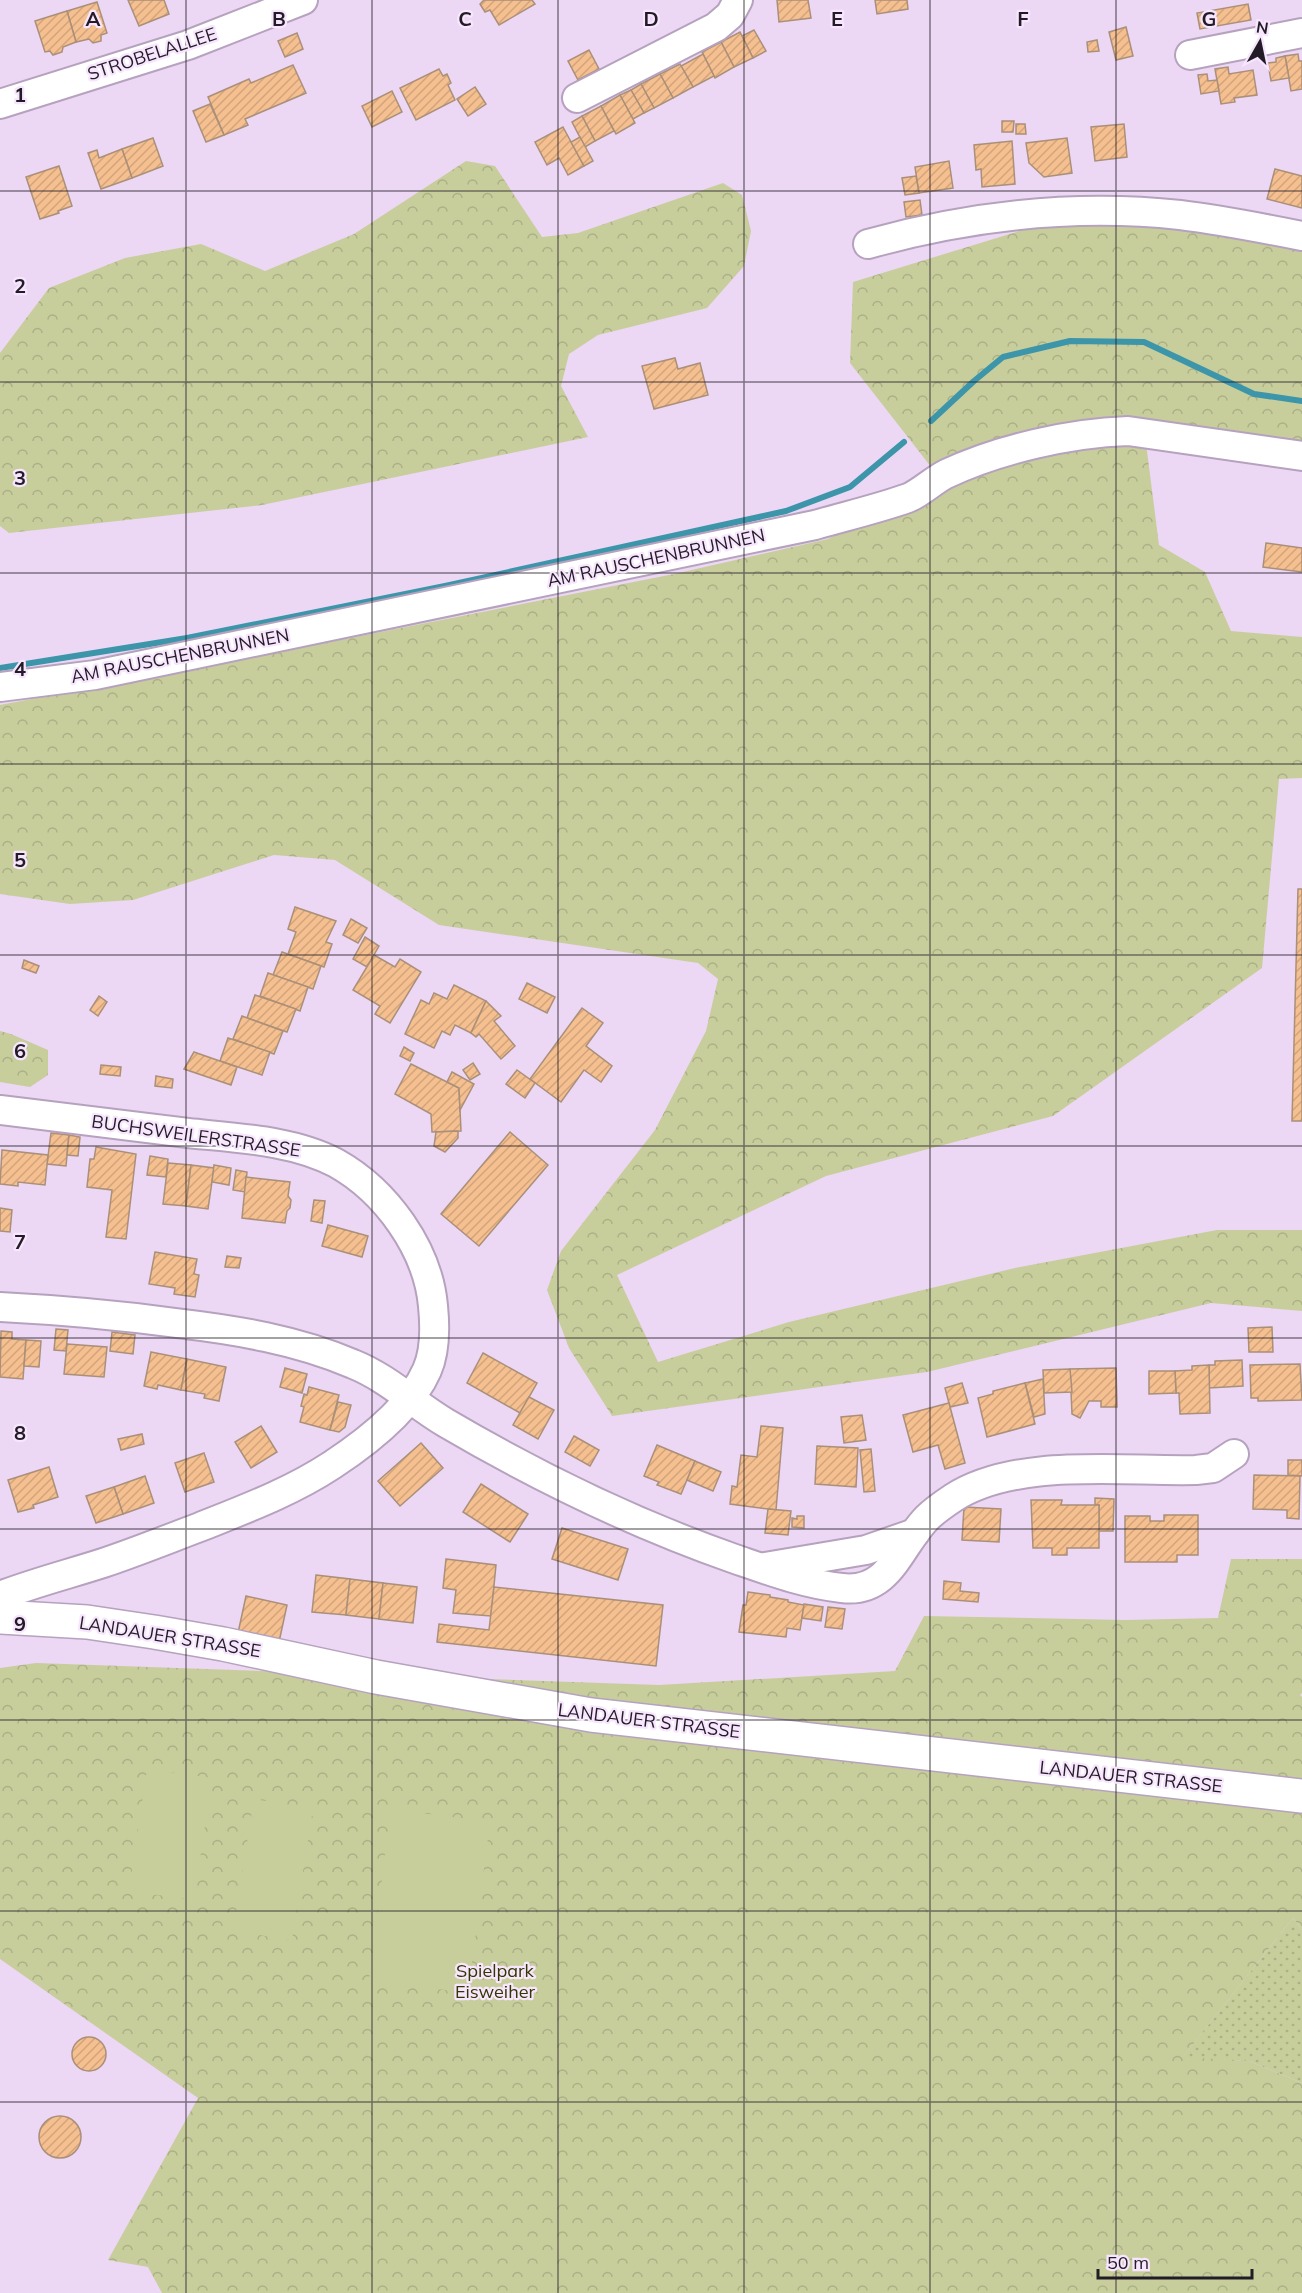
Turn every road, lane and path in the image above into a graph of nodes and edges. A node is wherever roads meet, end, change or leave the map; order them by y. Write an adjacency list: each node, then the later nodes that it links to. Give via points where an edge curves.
1 (303, 0): 6 (street, STROBELALLEE, via 188,45)
2 (738, 0): 5 (street, via 730,15 716,27)
3 (1302, 33): 4 (street)
4 (1190, 55)
5 (577, 98)
6 (0, 104)
7 (1302, 236): 8 (street, via 1179,215 1077,212 992,218)
8 (868, 244)
9 (1302, 456): 10 (street, AM RAUSCHENBRUNNEN, via 1128,431 1100,432 1014,449 947,474 910,497 815,525 106,673)
10 (0, 687)
11 (0, 1110): 13 (street, BUCHSWEILERSTRASSE, via 288,1147 315,1154 356,1176 404,1227 426,1267 431,1287 432,1348 428,1367)
12 (0, 1307): 13 (street, via 122,1316 253,1334 312,1348 353,1364)
13 (410, 1397): 14 (street, via 445,1422 576,1493 650,1527 806,1582 856,1589 868,1587 896,1563 927,1518 953,1498 988,1481 1046,1472 1196,1470 1213,1468); 15 (street, BUCHSWEILERSTRASSE, via 391,1418 333,1464 276,1496 118,1558)
14 (1234, 1454)
15 (0, 1596)
16 (0, 1617): 17 (main road, LANDAUER STRASSE, via 87,1622 154,1632 591,1715)
17 (1302, 1796)

